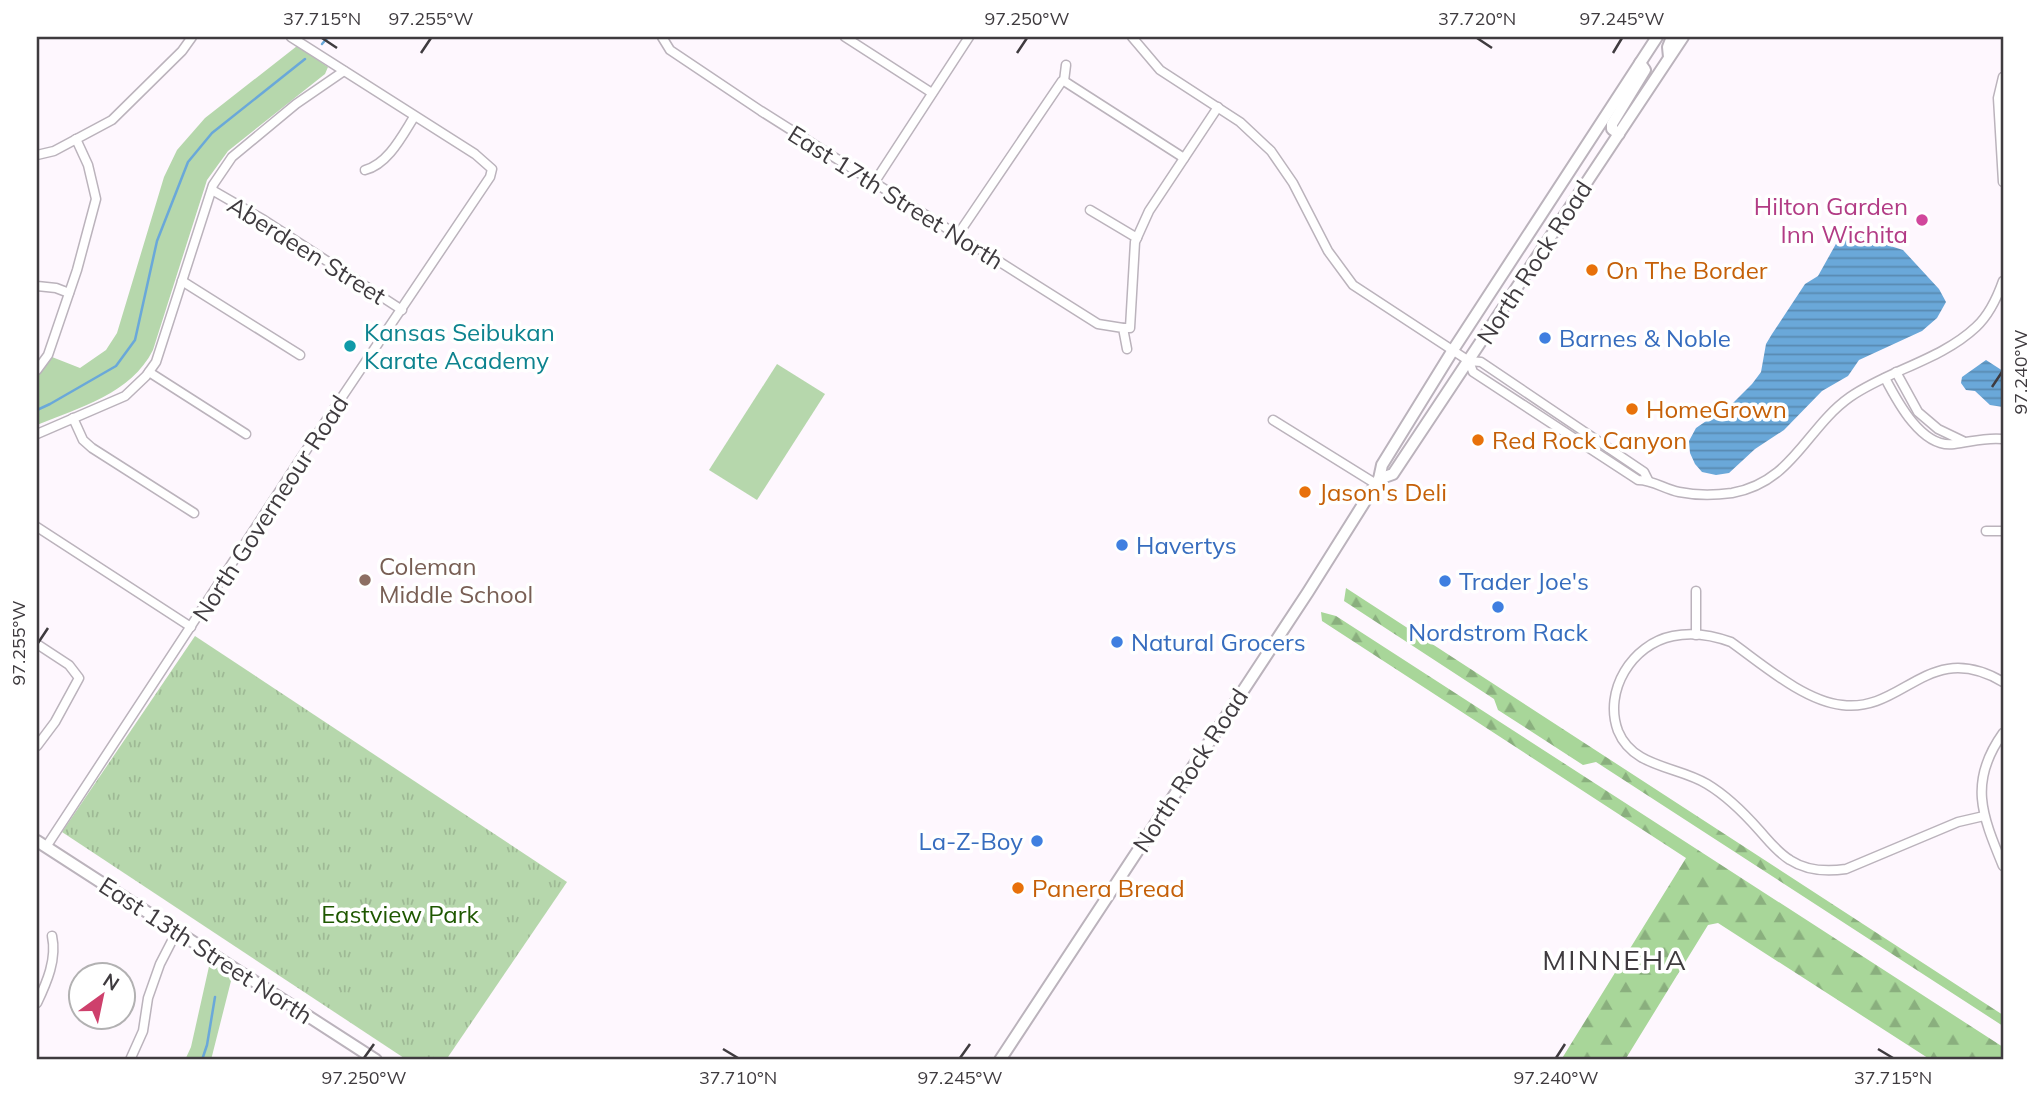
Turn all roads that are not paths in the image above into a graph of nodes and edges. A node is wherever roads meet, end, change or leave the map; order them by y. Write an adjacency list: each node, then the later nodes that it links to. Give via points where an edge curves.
1 (192, 37): 20 (street, via 111,120)
2 (291, 37): 13 (street)
3 (662, 37): 25 (street, East 17th Street North, via 670,50)
4 (845, 37): 16 (street)
5 (969, 37): 16 (street)
6 (1132, 37): 17 (street, via 1160,70)
7 (1657, 37): 11 (main road, North Rock Road)
8 (1672, 37): 10 (main road)
9 (1683, 37): 10 (main road, North Rock Road)
10 (1669, 57): 19 (main road, North Rock Road)
11 (1640, 63): 19 (main road, via 1645,71 1611,126); 37 (main road, North Rock Road)
12 (1066, 65): 15 (street)
13 (344, 71): 18 (street); 26 (street, via 232,157)
14 (2003, 77): 24 (street, via 1998,98)
15 (1064, 81): 22 (street); 28 (street)
16 (932, 93): 25 (street)
17 (1218, 107): 22 (street); 37 (street, via 1271,151 1328,251 1353,285)
18 (414, 117): 23 (street, via 376,167); 34 (street, North Governeour Road, via 492,169)
19 (1619, 134): 39 (main road, North Rock Road)
20 (76, 139): 21 (street); 33 (street, via 96,199)
21 (37, 155)
22 (1184, 158): 29 (street)
23 (365, 170)
24 (2003, 182)
25 (874, 183): 28 (street, East 17th Street North)
26 (212, 190): 30 (street); 34 (street, Aberdeen Street)
27 (1090, 210): 29 (street)
28 (957, 236): 35 (street, East 17th Street North, via 1098,324)
29 (1137, 238): 35 (street, via 1130,328)
30 (182, 281): 38 (street); 41 (street)
31 (2003, 281): 42 (street, via 1976,327 1955,343)
32 (37, 286): 33 (street)
33 (69, 293): 40 (street, via 48,355)
34 (402, 310): 57 (street, North Governeour Road)
35 (1123, 328): 36 (street)
36 (1126, 349)
37 (1453, 350): 39 (street); 51 (main road, North Rock Road, via 1382,465)
38 (300, 355)
39 (1469, 360): 50 (street, via 1481,362 1644,472); 50 (street, via 1473,372 1638,480); 51 (main road, North Rock Road, via 1393,474)
40 (37, 370)
41 (149, 372): 44 (street, via 125,396); 47 (street)
42 (1896, 372): 43 (street); 49 (street, via 1918,412)
43 (1885, 378): 49 (street, via 1899,406 1929,438 1952,445); 50 (street, via 1850,397 1778,474 1757,484 1733,492 1703,493 1680,492)
44 (73, 418): 46 (street); 52 (street, via 92,448)
45 (1273, 420): 51 (street)
46 (37, 434)
47 (246, 434)
48 (2003, 439): 49 (street)
49 (1963, 441)
50 (1648, 480)
51 (1377, 482): 71 (main road, North Rock Road)
52 (194, 513)
53 (37, 527): 57 (street)
54 (1986, 531): 55 (street)
55 (2003, 531)
56 (1696, 591): 58 (street)
57 (191, 627): 64 (street, North Governeour Road)
58 (1696, 635): 60 (street, via 1731,642 1813,697 1844,706 1874,702 1945,669 1975,669); 63 (street, via 1656,642 1625,670 1614,694 1618,731 1638,756 1717,790 1775,849 1804,867 1846,869 1958,822)
59 (37, 644): 62 (street, via 69,665 79,678)
60 (2003, 682)
61 (2003, 733): 63 (street, via 1982,774)
62 (37, 746)
63 (1984, 816): 65 (street)
64 (41, 844): 66 (main road, East 13th Street North)
65 (2003, 866)
66 (177, 931): 69 (street, via 160,964 143,1031); 70 (main road, East 13th Street North)
67 (52, 936): 68 (street, via 55,949)
68 (37, 1003)
69 (130, 1060)
70 (376, 1060)
71 (1000, 1060)

